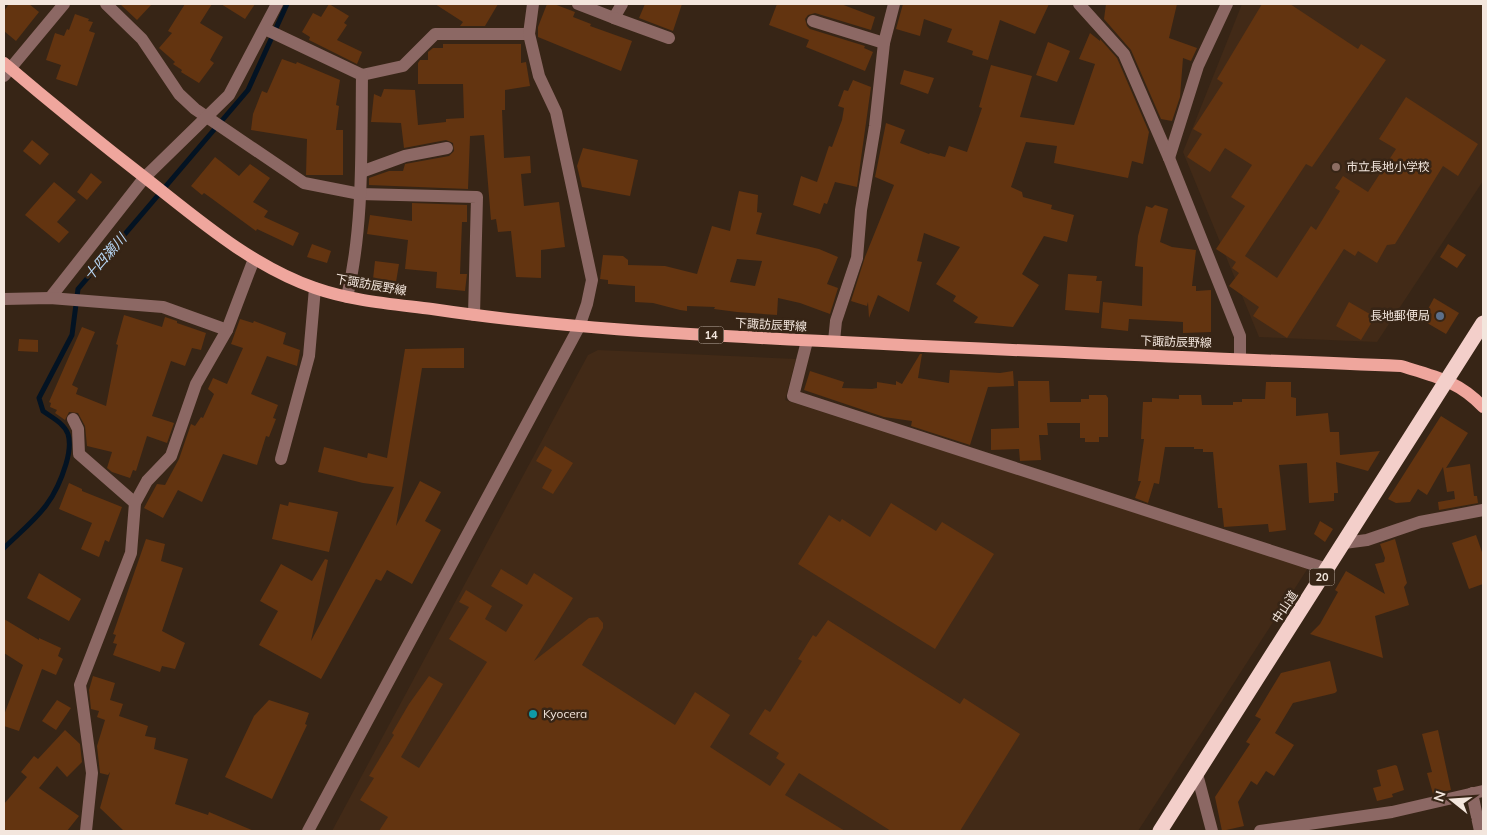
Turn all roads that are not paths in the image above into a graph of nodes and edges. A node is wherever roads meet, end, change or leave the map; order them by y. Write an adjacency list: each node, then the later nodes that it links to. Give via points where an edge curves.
1 (64, 4): 16 (street)
2 (106, 4): 18 (street, via 142,39 179,94)
3 (277, 4): 12 (street)
4 (533, 4): 13 (street)
5 (578, 4): 10 (street)
6 (622, 4): 10 (street)
7 (894, 4): 15 (street)
8 (1079, 4): 20 (street, via 1124,54)
9 (1227, 4): 20 (street, via 1198,66)
10 (614, 18): 14 (street)
11 (813, 21): 15 (street)
12 (265, 29): 17 (street); 18 (street, via 228,95)
13 (529, 34): 17 (street, via 435,34 403,66); 31 (street, via 539,76 556,112 592,280 588,304)
14 (669, 38)
15 (884, 42): 34 (street, via 857,258 836,322)
16 (6, 69): 22 (main road, 下諏訪辰野線 / 14)
17 (362, 75): 21 (street)
18 (208, 116): 22 (street); 23 (street, via 304,183)
19 (447, 148): 21 (street, via 405,156)
20 (1169, 158): 35 (street, via 1240,336)
21 (361, 172): 23 (street)
22 (144, 178): 24 (main road, 下諏訪辰野線 / 14); 27 (street)
23 (360, 194): 26 (street); 29 (street, via 477,197)
24 (254, 259): 25 (main road, 下諏訪辰野線 / 14); 32 (street)
25 (316, 288): 26 (main road, 下諏訪辰野線 / 14); 39 (street, via 309,356)
26 (347, 297): 29 (main road, 下諏訪辰野線 / 14)
27 (50, 298): 28 (street); 32 (street, via 163,307)
28 (4, 299)
29 (474, 315): 31 (main road, 下諏訪辰野線 / 14)
30 (1483, 323): 36 (highway, 中山道 / 20)
31 (578, 327): 33 (main road, 下諏訪辰野線 / 14); 47 (street)
32 (227, 330): 40 (street, via 196,384 171,456 147,481)
33 (807, 341): 34 (main road, 下諏訪辰野線 / 14); 43 (street, via 793,396)
34 (834, 341): 35 (main road, 下諏訪辰野線 / 14)
35 (1240, 358): 36 (main road, 下諏訪辰野線 / 14, via 1401,366)
36 (1447, 379): 37 (main road, 下諏訪辰野線 / 14); 42 (highway, 中山道 / 20)
37 (1483, 407)
38 (73, 419): 40 (street, via 78,429 79,454)
39 (281, 460)
40 (135, 503): 46 (street, via 131,553 80,685 92,773)
41 (1483, 510): 42 (street, via 1420,522 1367,540)
42 (1344, 542): 43 (highway, 中山道 / 20)
43 (1328, 569): 44 (highway, 中山道 / 20)
44 (1197, 774): 48 (highway, 中山道 / 20); 49 (street)
45 (1478, 792): 50 (street, via 1392,812); 51 (street)
46 (86, 831)
47 (308, 831)
48 (1160, 831)
49 (1212, 831)
50 (1260, 831)
51 (1480, 831)

